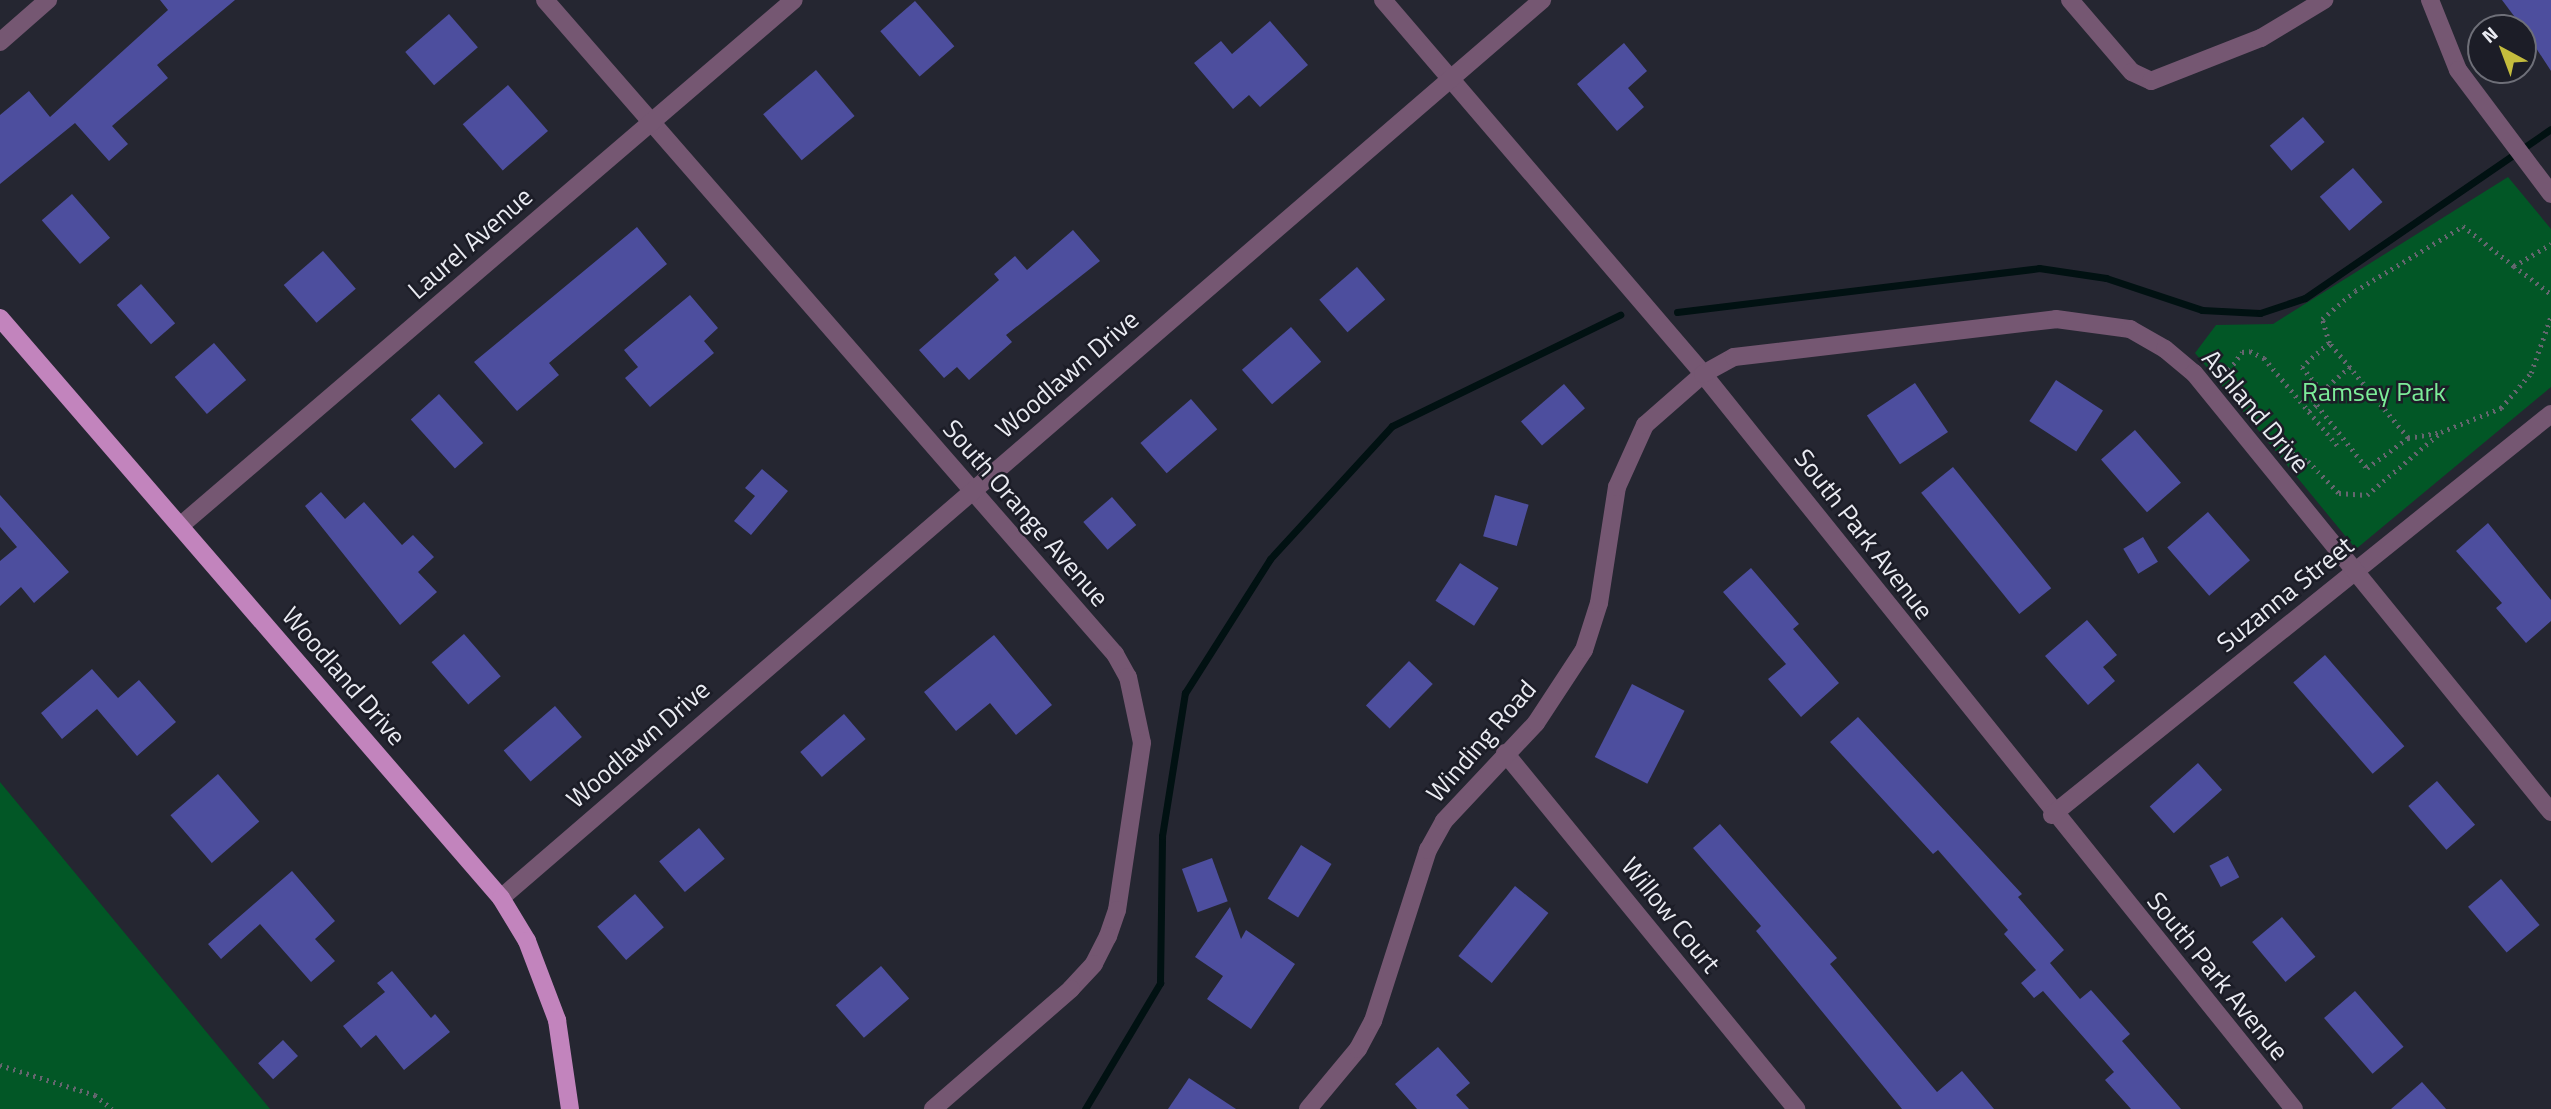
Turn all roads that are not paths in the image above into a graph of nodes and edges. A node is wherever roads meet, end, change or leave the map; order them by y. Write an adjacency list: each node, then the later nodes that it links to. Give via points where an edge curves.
1 (48, 0): 9 (street)
2 (545, 0): 11 (street, South Orange Avenue)
3 (794, 0): 11 (street, Laurel Avenue)
4 (1383, 0): 10 (street, South Park Avenue)
5 (1542, 0): 10 (street, Woodlawn Drive)
6 (2070, 0): 7 (street, via 2132,72 2151,80 2262,38)
7 (2325, 0)
8 (2430, 0): 12 (street, via 2446,49)
9 (0, 42)
10 (1451, 79): 14 (street, South Park Avenue); 16 (street, Woodlawn Drive)
11 (651, 123): 16 (street, South Orange Avenue); 17 (street, Laurel Avenue)
12 (2551, 194)
13 (0, 318): 17 (main road, Woodland Drive)
14 (1703, 374): 18 (street, Ashland Drive, via 1734,357 2056,319 2130,329 2194,373); 19 (street, Winding Road, via 1645,425 1628,456 1608,525 1599,603 1584,650 1536,723); 21 (street, South Park Avenue)
15 (2551, 414): 18 (street, Suzanna Street)
16 (971, 491): 22 (street, Woodlawn Drive); 24 (street, South Orange Avenue, via 1115,654 1139,707 1142,743 1117,910 1094,964)
17 (180, 526): 22 (main road, Woodland Drive)
18 (2355, 573): 20 (street, Ashland Drive); 21 (street, Suzanna Street)
19 (1505, 753): 25 (street, Winding Road, via 1463,796 1428,850 1373,1021 1358,1049); 26 (street, Willow Court)
20 (2551, 812)
21 (2052, 815): 27 (street, South Park Avenue)
22 (501, 898): 23 (main road, Woodland Drive, via 527,942 557,1020)
23 (570, 1109)
24 (933, 1109)
25 (1308, 1109)
26 (1796, 1109)
27 (2294, 1109)

